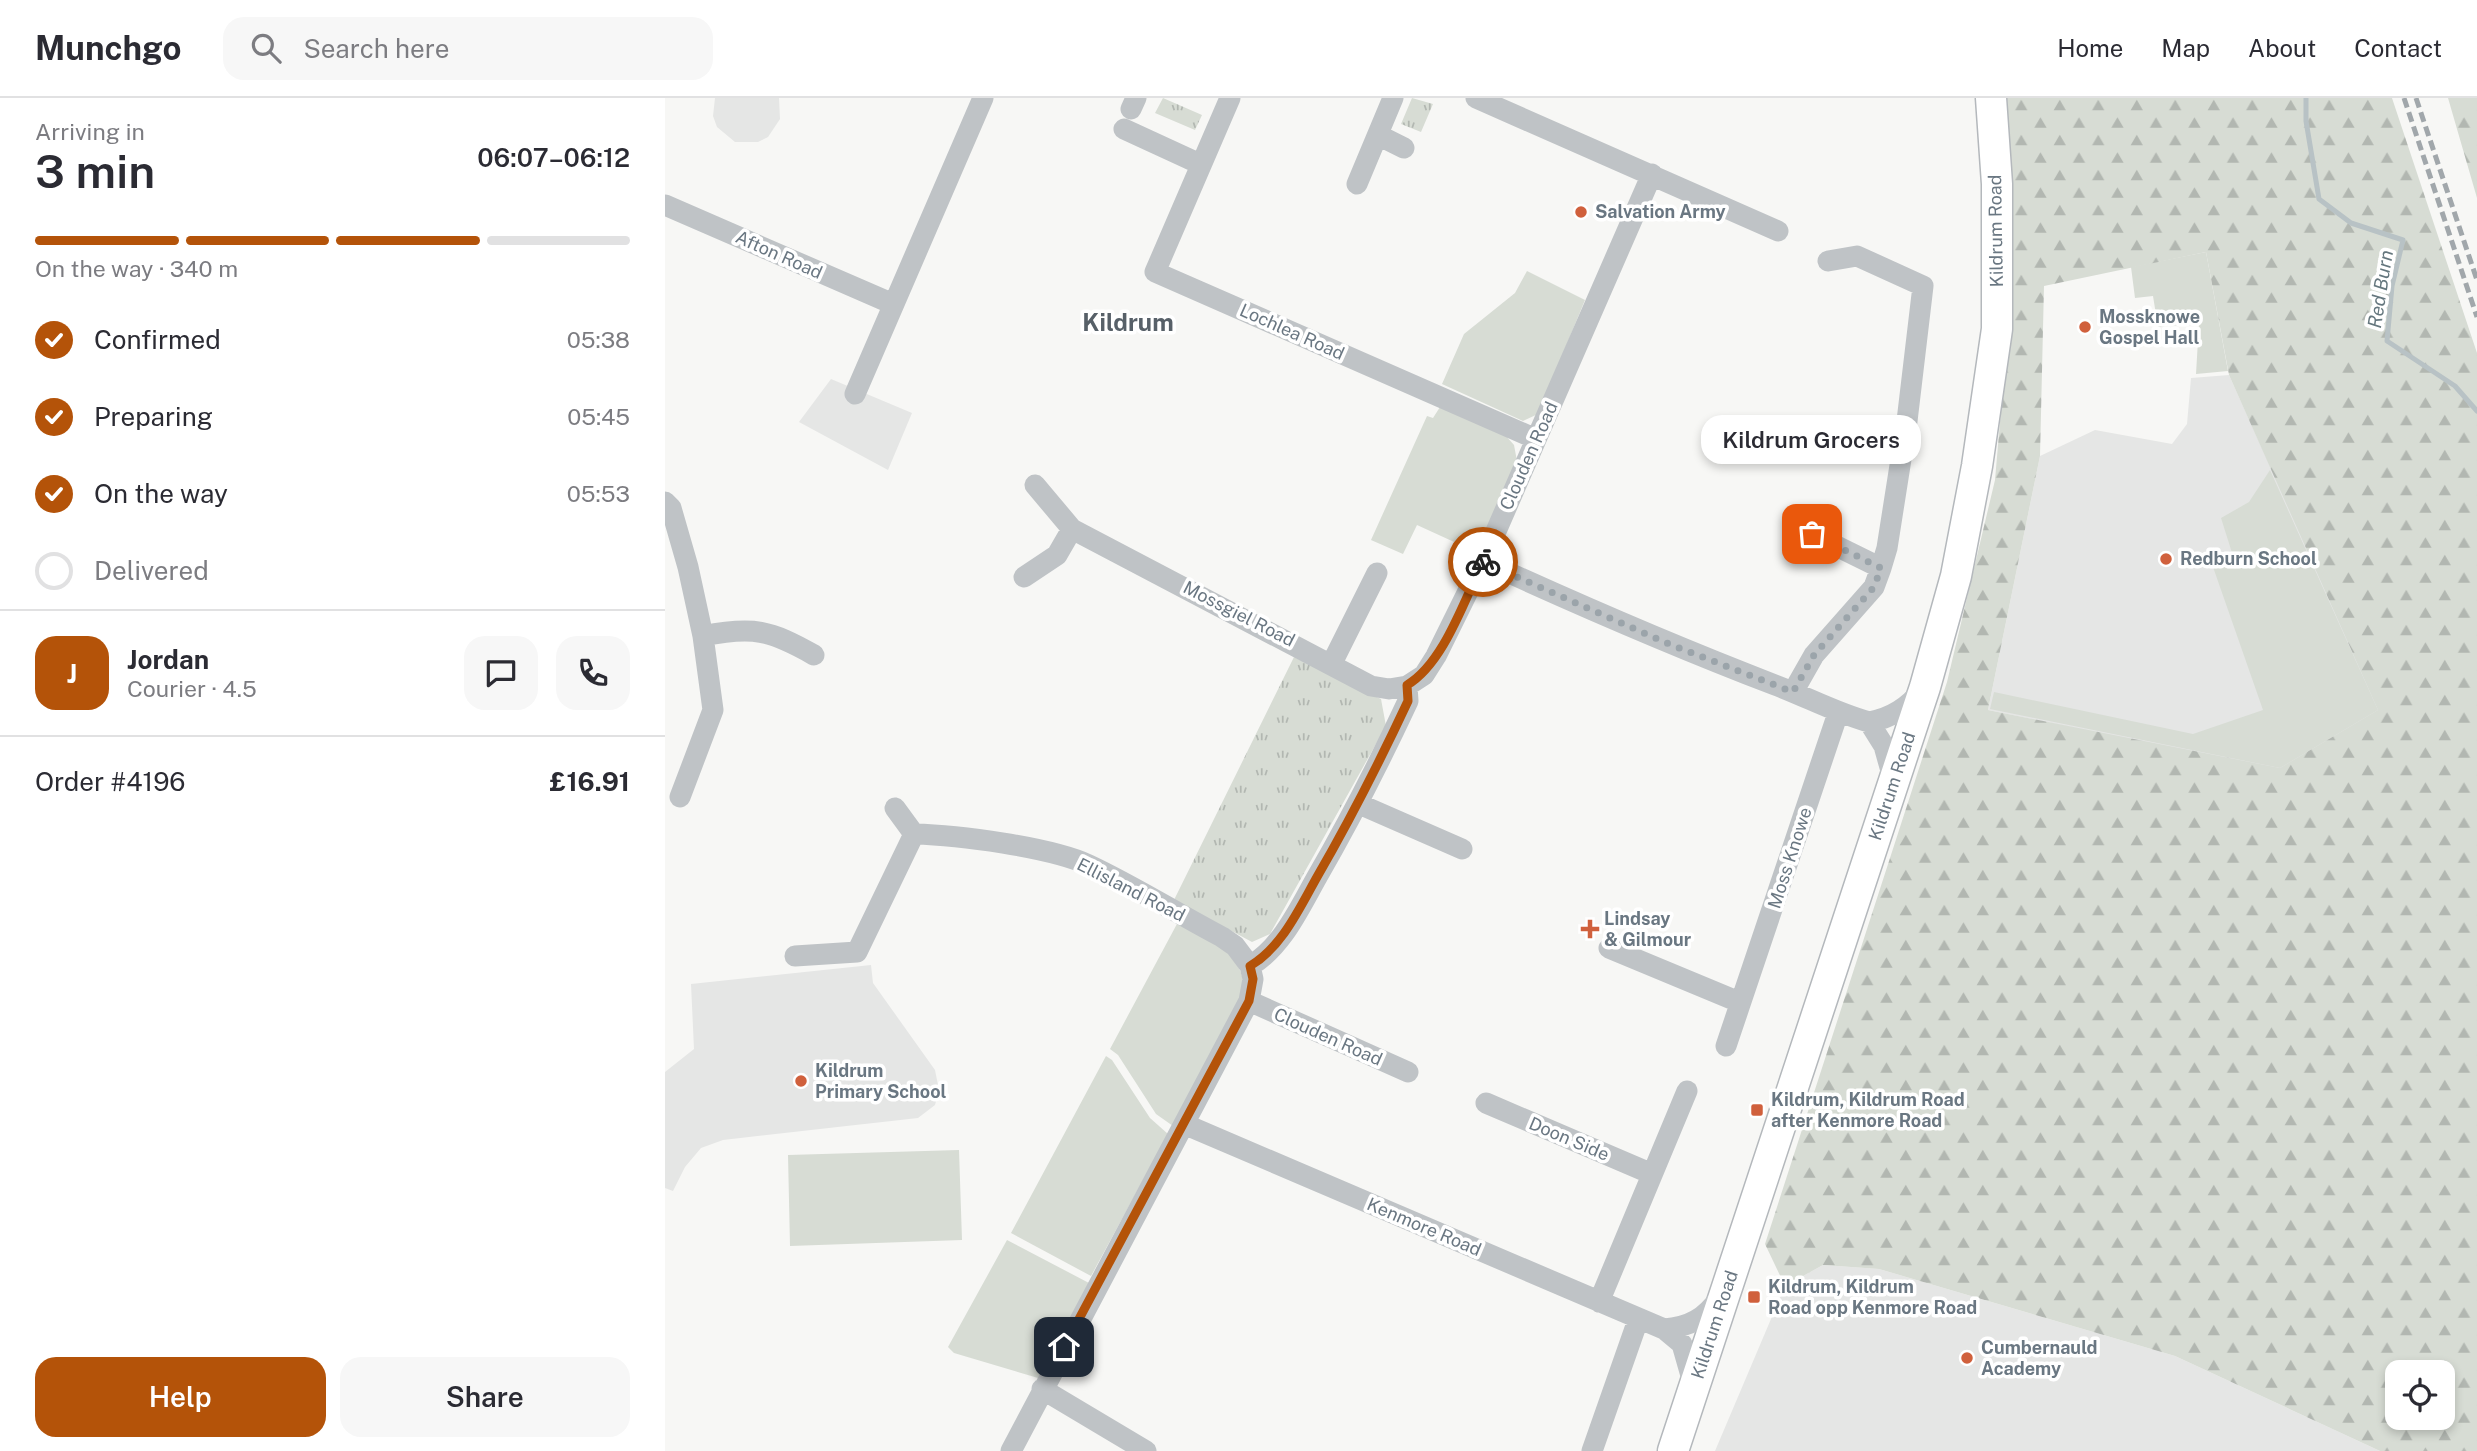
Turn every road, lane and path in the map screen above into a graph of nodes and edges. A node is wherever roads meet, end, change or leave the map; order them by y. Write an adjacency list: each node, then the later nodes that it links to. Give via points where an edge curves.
1 (983, 98): 15 (street)
2 (1393, 98): 7 (street)
3 (1476, 98): 10 (street)
4 (1991, 98): 30 (street, Kildrum Road, via 1997,184 1997,330 1956,576)
5 (1228, 99): 9 (street, Lochlea Road)
6 (1123, 130): 9 (street)
7 (1378, 135): 8 (street); 11 (street)
8 (1404, 148)
9 (1200, 164): 17 (street, Lochlea Road, via 1155,272)
10 (1652, 174): 13 (street); 17 (street, Clouden Road)
11 (1357, 184)
12 (665, 205): 15 (street, Afton Road)
13 (1778, 231)
14 (1828, 261): 23 (street, via 1857,257 1923,286 1905,434)
15 (893, 304): 16 (street)
16 (855, 394)
17 (1536, 439): 22 (street, Clouden Road)
18 (1035, 485): 20 (street, Mossgiel Road)
19 (665, 502): 26 (street, via 679,532)
20 (1072, 529): 25 (street, via 1057,555); 28 (street, Mossgiel Road)
21 (1812, 534): 23 (street)
22 (1483, 561): 29 (street, Clouden Road, via 1436,656 1424,675); 31 (street, via 1669,644)
23 (1881, 568): 31 (street, via 1874,587 1814,655)
24 (1377, 573): 28 (street)
25 (1024, 578)
26 (703, 636): 27 (street, via 747,629 786,639); 35 (street, via 713,710)
27 (814, 655)
28 (1332, 663): 29 (street, Mossgiel Road, via 1371,685 1389,689)
29 (1407, 685): 36 (street, via 1408,701)
30 (1925, 687): 33 (street, via 1909,705); 34 (street, Kildrum Road)
31 (1793, 692): 32 (street)
32 (1838, 713): 33 (street); 44 (street, Moss Knowe)
33 (1869, 722): 34 (street, via 1884,746)
34 (1893, 778): 51 (street, Kildrum Road)
35 (680, 797)
36 (1359, 804): 39 (street); 42 (street, via 1294,918 1272,949)
37 (895, 808): 38 (street)
38 (914, 834): 41 (street, via 857,952); 42 (street, Ellisland Road, via 1054,854 1089,865 1222,937)
39 (1462, 849)
40 (1609, 947): 44 (street)
41 (795, 956)
42 (1250, 966): 43 (street)
43 (1249, 1001): 46 (street, Clouden Road); 49 (street)
44 (1739, 1002): 45 (street, Moss Knowe)
45 (1726, 1046)
46 (1408, 1072)
47 (1687, 1091): 50 (street)
48 (1486, 1104): 50 (street, Doon Side)
49 (1184, 1124): 52 (street, Kenmore Road); 56 (street)
50 (1652, 1174): 52 (street)
51 (1730, 1284): 54 (street, via 1707,1315 1680,1328); 55 (street, Kildrum Road)
52 (1599, 1302): 53 (street, Kenmore Road)
53 (1638, 1320): 54 (street, Kenmore Road); 59 (street)
54 (1664, 1329): 55 (street, via 1682,1344)
55 (1694, 1388): 60 (street, Kildrum Road)
56 (1042, 1389): 57 (street); 58 (street)
57 (1011, 1451)
58 (1146, 1451)
59 (1592, 1451)
60 (1673, 1451)

